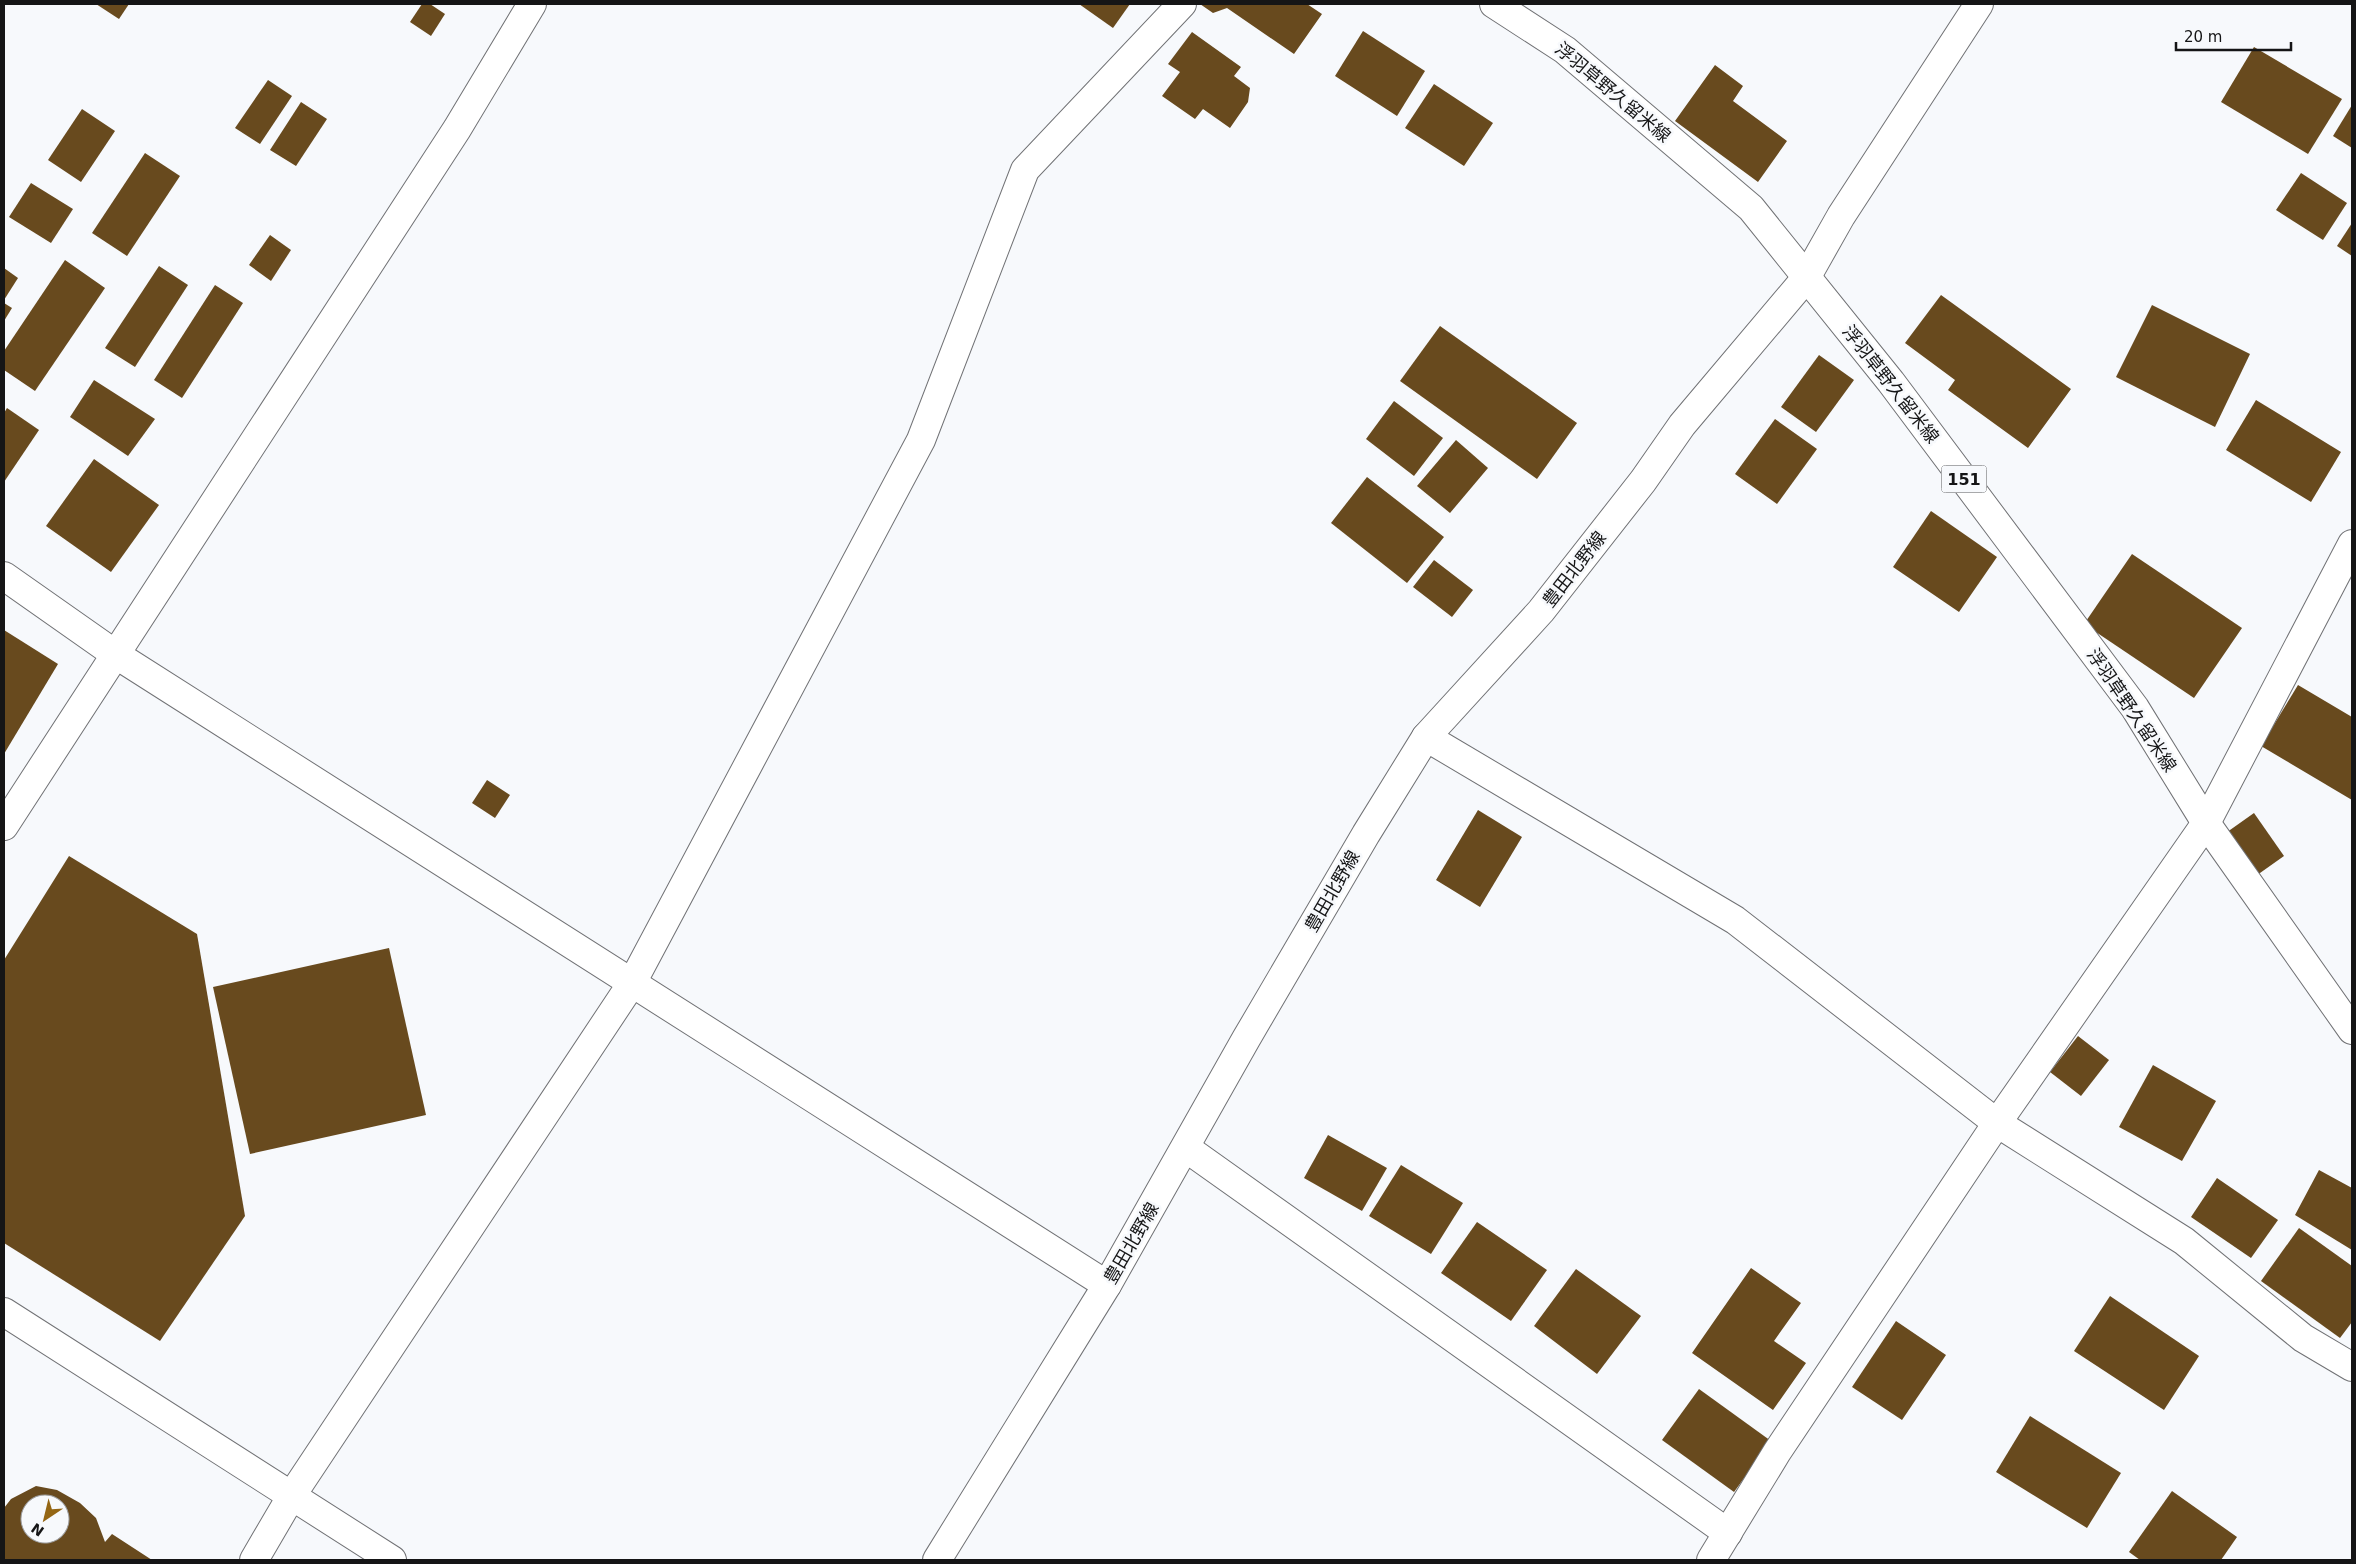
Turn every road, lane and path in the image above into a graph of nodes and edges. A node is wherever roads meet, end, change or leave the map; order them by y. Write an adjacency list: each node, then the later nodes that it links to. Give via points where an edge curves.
1 (532, 4): 8 (street, via 457,129)
2 (1182, 4): 12 (street, via 1025,170 921,440)
3 (1494, 4): 5 (street, 浮羽草野久留米線 / 151, via 1565,50 1751,208)
4 (1978, 4): 5 (street, 豊田北野線, via 1841,216)
5 (1806, 278): 9 (street, 豊田北野線, via 1682,425 1643,481 1541,611); 10 (street, 浮羽草野久留米線 / 151, via 1891,382 2135,708)
6 (2352, 544): 10 (street)
7 (4, 576): 8 (street)
8 (115, 654): 11 (street); 12 (street)
9 (1426, 737): 14 (street, via 1735,920); 15 (street, 豊田北野線, via 1266,1005)
10 (2206, 824): 13 (street, 浮羽草野久留米線 / 151); 14 (street)
11 (4, 826)
12 (632, 983): 16 (street); 19 (street)
13 (2352, 1030)
14 (1997, 1123): 18 (street, via 2184,1241 2303,1338); 20 (street, via 1777,1452)
15 (1186, 1148): 16 (street, 豊田北野線); 20 (street)
16 (1107, 1285): 23 (street, 豊田北野線)
17 (4, 1312): 19 (street)
18 (2352, 1366)
19 (292, 1495): 21 (street); 22 (street)
20 (1728, 1533): 24 (street)
21 (254, 1560)
22 (392, 1560)
23 (938, 1560)
24 (1711, 1560)

